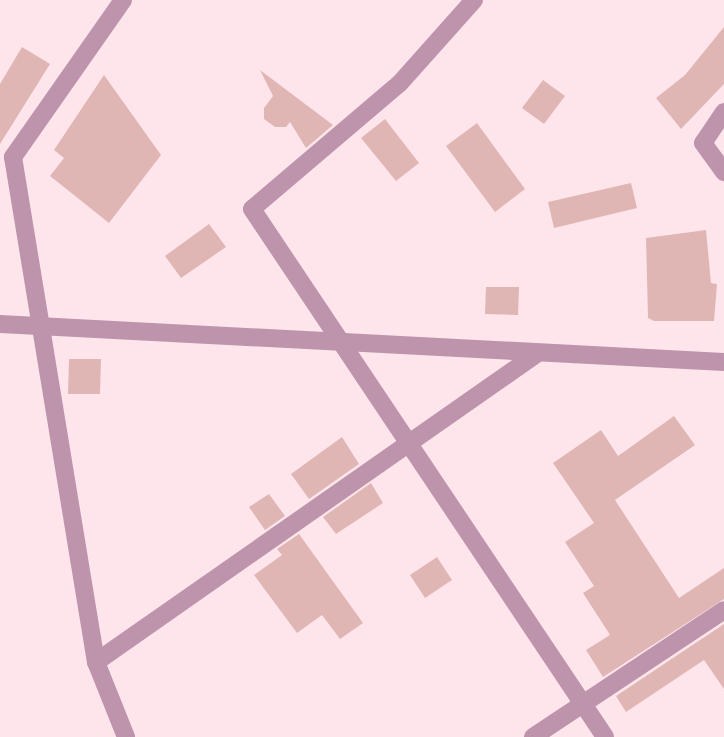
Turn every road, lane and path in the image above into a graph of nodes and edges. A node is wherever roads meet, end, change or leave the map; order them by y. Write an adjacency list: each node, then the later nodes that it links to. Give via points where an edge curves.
1 (123, 0): 6 (street, via 13,158)
2 (474, 0): 7 (street, via 400,83 252,209)
3 (724, 113): 4 (street, via 703,143)
4 (724, 172)
5 (0, 324): 6 (street)
6 (42, 327): 7 (street); 12 (street)
7 (337, 342): 8 (street); 10 (street)
8 (538, 353): 9 (street); 10 (street)
9 (724, 362)
10 (410, 444): 12 (street); 13 (street)
11 (724, 610): 13 (street)
12 (96, 662): 14 (street)
13 (584, 705): 15 (street); 16 (street)
14 (126, 737)
15 (533, 737)
16 (605, 737)

